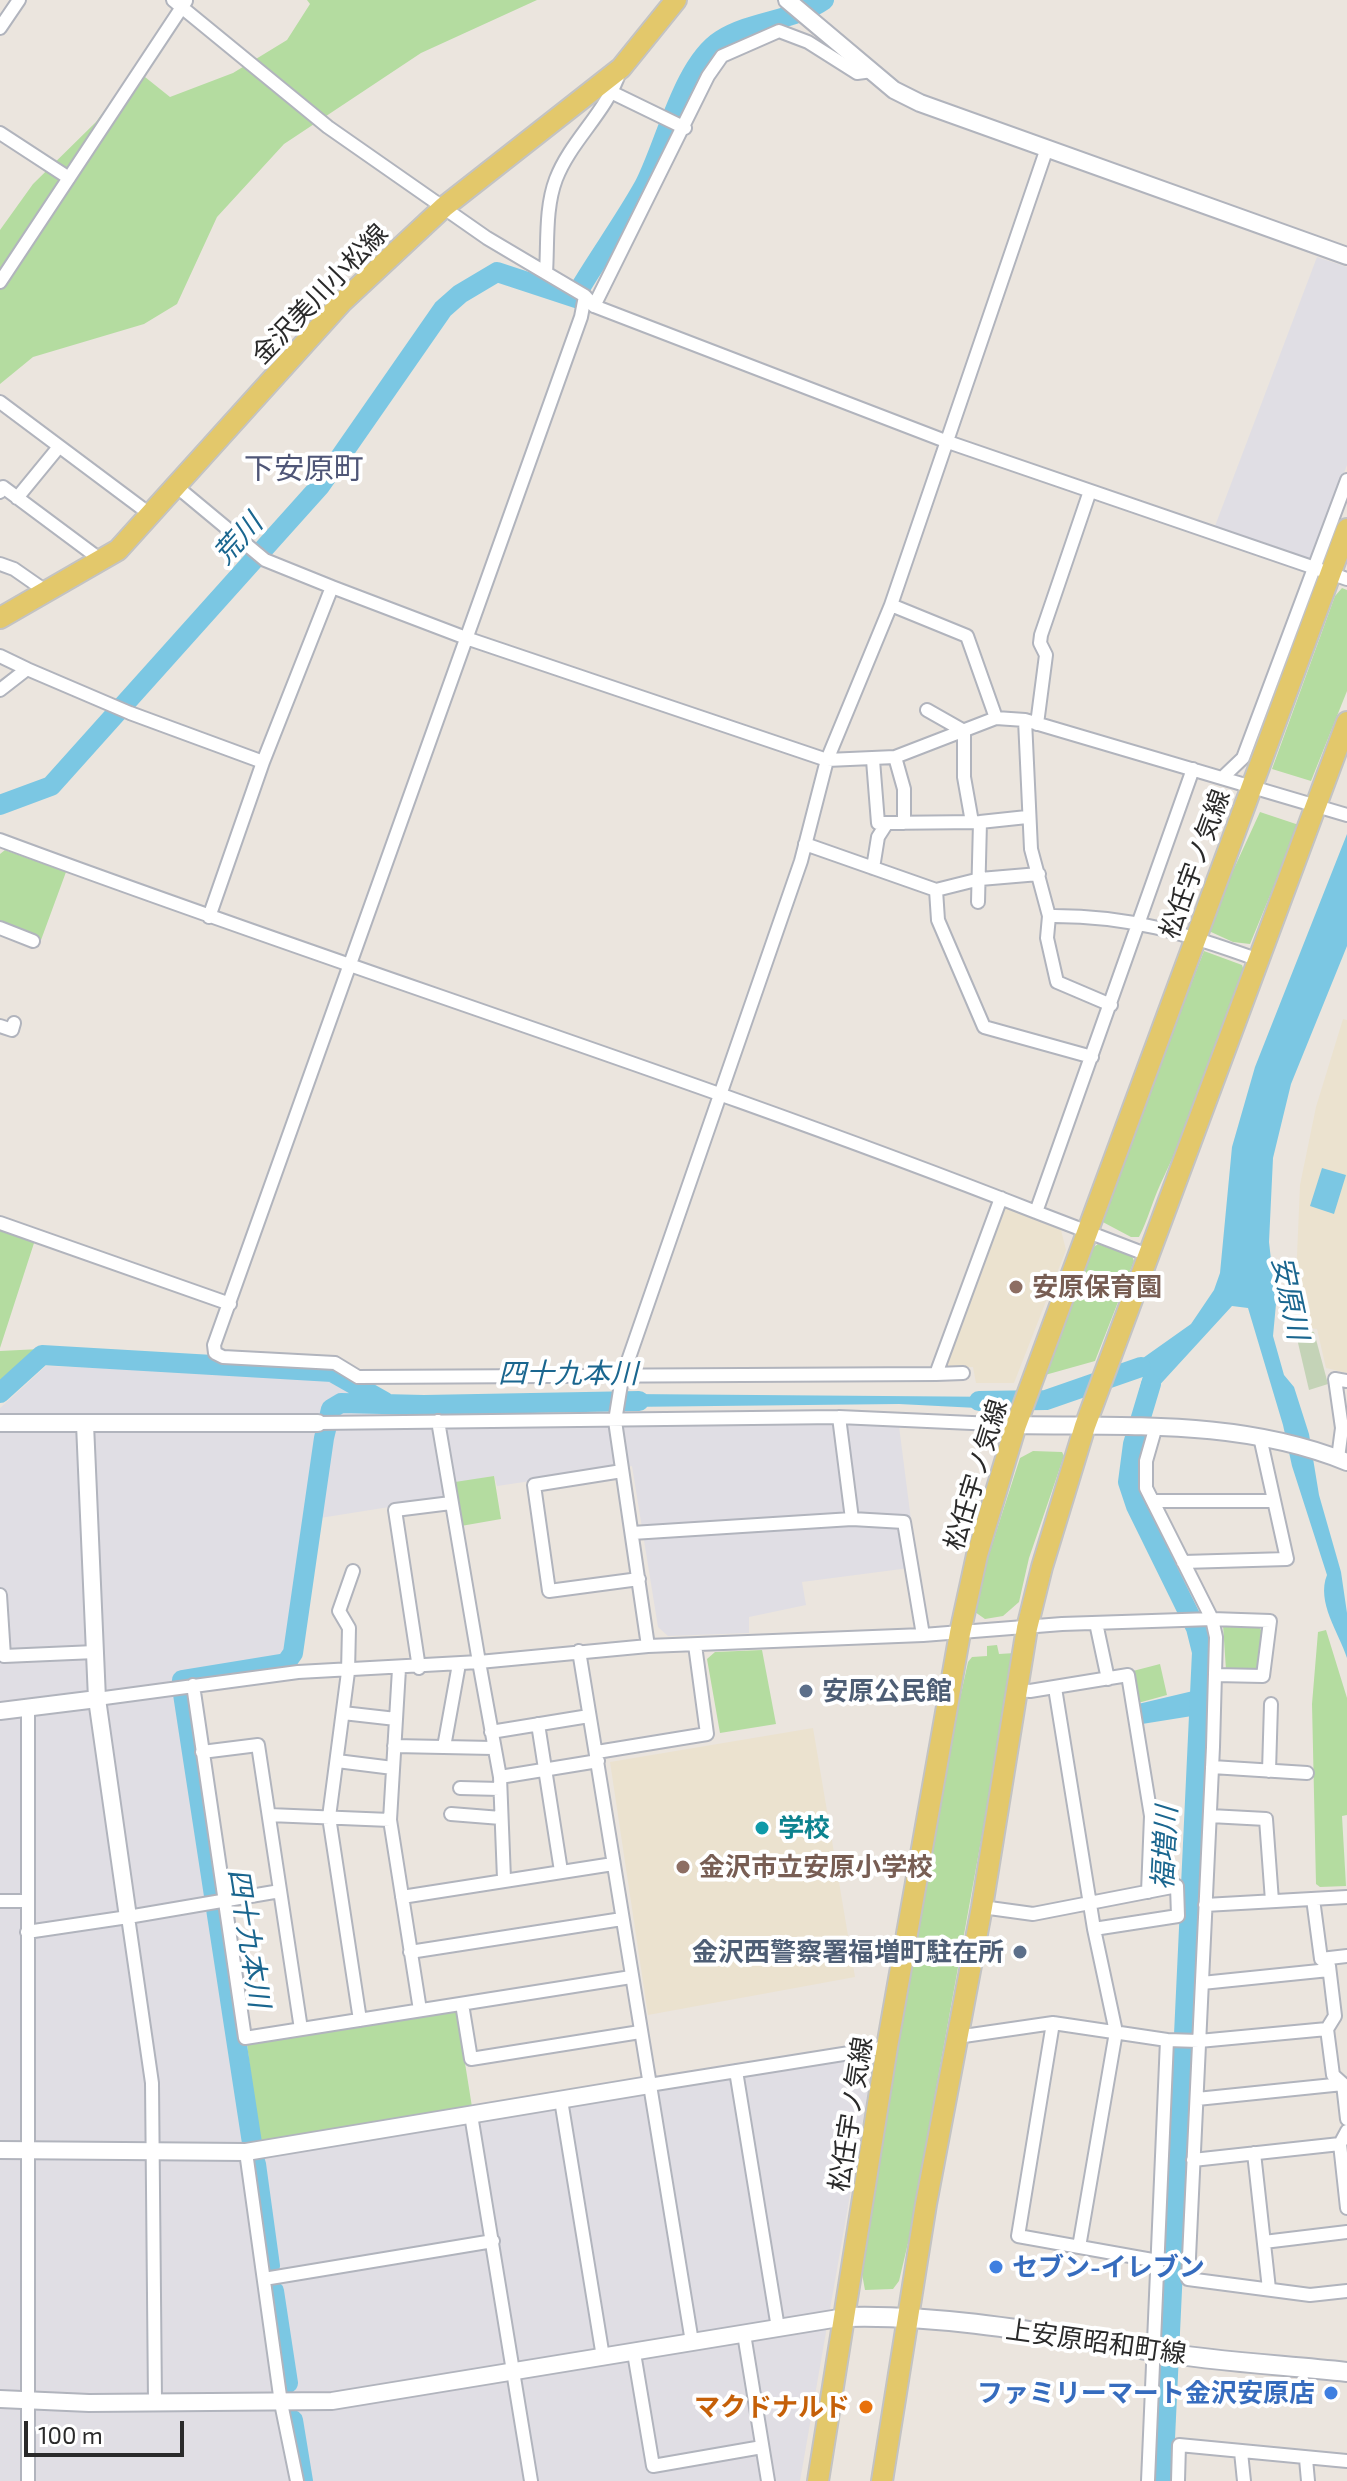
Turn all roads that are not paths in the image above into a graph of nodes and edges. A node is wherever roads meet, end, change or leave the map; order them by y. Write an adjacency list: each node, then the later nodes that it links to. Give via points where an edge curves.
1 (19, 0): 5 (street)
2 (676, 0): 6 (main road, 金沢美川小松線)
3 (787, 0): 7 (street)
4 (181, 2): 12 (street); 13 (street, via 328,127)
5 (0, 28)
6 (621, 68): 8 (street); 13 (main road, 金沢美川小松線)
7 (872, 71): 9 (street, via 857,73 808,42 779,31 722,56); 11 (street, via 920,103)
8 (613, 93): 9 (street); 15 (street, via 557,176 550,200)
9 (685, 128): 17 (street)
10 (0, 133): 12 (street)
11 (1047, 148): 14 (street); 19 (street)
12 (69, 178): 16 (street)
13 (444, 207): 15 (street); 22 (main road, 金沢美川小松線, via 342,302)
14 (1347, 256)
15 (546, 273): 17 (street)
16 (0, 282)
17 (590, 301): 19 (street); 35 (street)
18 (0, 402): 20 (street)
19 (948, 442): 23 (street); 33 (street)
20 (58, 448): 25 (street); 26 (street)
21 (1347, 480): 30 (street)
22 (176, 486): 26 (main road, 金沢美川小松線); 31 (street, via 262,557)
23 (1090, 491): 30 (street); 41 (street, via 1041,635 1046,655)
24 (0, 492): 25 (street, via 3,487)
25 (17, 498): 28 (street)
26 (151, 515): 28 (main road, 金沢美川小松線)
27 (1347, 529): 30 (main road, 松任宇ノ気線)
28 (101, 560): 32 (main road, 金沢美川小松線)
29 (0, 564): 32 (street)
30 (1331, 574): 49 (street, via 1243,758); 50 (main road, 松任宇ノ気線)
31 (332, 587): 35 (street); 47 (street)
32 (47, 592): 34 (main road, 金沢美川小松線)
33 (891, 605): 40 (street, via 967,636); 45 (street)
34 (0, 618)
35 (466, 638): 45 (street); 71 (street)
36 (0, 656): 37 (street)
37 (27, 669): 38 (street); 47 (street)
38 (0, 690)
39 (927, 710): 43 (street)
40 (996, 718): 41 (street); 43 (street)
41 (1031, 722): 48 (street); 53 (street)
42 (1347, 722): 51 (main road)
43 (964, 731): 44 (street); 54 (street, via 964,777)
44 (895, 757): 46 (street); 56 (street, via 904,789)
45 (827, 760): 46 (street); 58 (street)
46 (873, 760): 55 (street, via 878,823)
47 (263, 762): 65 (street)
48 (1193, 769): 49 (street); 66 (street)
49 (1222, 778): 50 (street)
50 (1250, 786): 51 (street); 68 (main road, 松任宇ノ気線)
51 (1324, 808): 52 (street); 70 (main road)
52 (1347, 815)
53 (1027, 817): 54 (street); 60 (street)
54 (976, 822): 56 (street); 61 (street)
55 (887, 823): 56 (street); 59 (street, via 878,837)
56 (904, 823)
57 (0, 840): 65 (street)
58 (805, 844): 59 (street); 76 (street)
59 (873, 868): 62 (street)
60 (1039, 874): 61 (street); 64 (street)
61 (980, 879): 62 (street); 63 (street)
62 (936, 890): 75 (street, via 938,920 984,1027)
63 (978, 902)
64 (1049, 916): 66 (street, via 1100,915); 72 (street, via 1047,938 1057,982)
65 (209, 917): 71 (street)
66 (1141, 922): 68 (street); 72 (street)
67 (0, 928): 69 (street)
68 (1196, 938): 70 (street); 80 (main road, 松任宇ノ気線)
69 (33, 941)
70 (1259, 960): 81 (main road)
71 (349, 967): 76 (street); 82 (street)
72 (1111, 1005): 75 (street)
73 (0, 1018): 74 (street, via 14,1023 12,1030)
74 (0, 1026)
75 (1092, 1057): 78 (street)
76 (721, 1095): 77 (street); 86 (street)
77 (1001, 1198): 78 (street); 84 (street)
78 (1036, 1212): 80 (street)
79 (0, 1223): 82 (street)
80 (1088, 1230): 81 (street); 89 (main road, 松任宇ノ気線)
81 (1148, 1255): 90 (main road)
82 (230, 1304): 86 (street, via 214,1345 223,1357 335,1363 358,1377)
83 (963, 1373): 84 (street)
84 (936, 1374): 86 (street)
85 (1347, 1381): 97 (street, via 1335,1379)
86 (622, 1382): 87 (street)
87 (616, 1415): 88 (street); 91 (street); 98 (street)
88 (839, 1417): 89 (street); 102 (street)
89 (1019, 1417): 90 (street); 111 (main road, 松任宇ノ気線, via 977,1555)
90 (1088, 1418): 95 (street); 110 (main road)
91 (438, 1421): 93 (street); 101 (street)
92 (0, 1423): 94 (street)
93 (326, 1423): 94 (street)
94 (85, 1424): 116 (street)
95 (1151, 1425): 96 (street, via 1225,1429); 99 (street, via 1146,1488)
96 (1260, 1437): 97 (street); 100 (street)
97 (1343, 1460)
98 (622, 1471): 103 (street); 106 (street, via 534,1485 549,1591)
99 (1153, 1501): 100 (street); 104 (street)
100 (1274, 1501): 104 (street, via 1287,1559)
101 (451, 1503): 117 (street); 119 (street, via 395,1510)
102 (852, 1519): 103 (street); 112 (street, via 904,1522)
103 (632, 1533): 106 (street)
104 (1183, 1562): 108 (street)
105 (353, 1571): 121 (street, via 339,1611 349,1628)
106 (639, 1579): 114 (street)
107 (0, 1595): 116 (street, via 4,1656)
108 (1207, 1619): 109 (street); 122 (street, via 1216,1637); 122 (street, via 1270,1621 1263,1676)
109 (1096, 1623): 110 (street); 123 (street)
110 (1027, 1628): 111 (street); 126 (main road)
111 (960, 1633): 112 (street); 191 (main road, 松任宇ノ気線)
112 (923, 1635): 113 (street)
113 (695, 1645): 114 (street); 140 (street, via 707,1734)
114 (648, 1646): 115 (street)
115 (579, 1651): 117 (street); 132 (street)
116 (95, 1652): 127 (street)
117 (479, 1662): 118 (street); 135 (street)
118 (459, 1664): 119 (street); 137 (street)
119 (419, 1668): 120 (street)
120 (399, 1669): 121 (street); 133 (street)
121 (348, 1672): 124 (street, via 298,1672); 131 (street)
122 (1215, 1675): 142 (street)
123 (1108, 1679): 125 (street); 159 (street, via 1128,1675 1151,1816)
124 (193, 1685): 127 (street); 139 (street)
125 (1055, 1688): 126 (street); 167 (street)
126 (1017, 1690): 169 (main road)
127 (97, 1699): 129 (street); 170 (street)
128 (1271, 1704): 145 (street)
129 (28, 1706): 130 (street); 164 (street)
130 (0, 1711)
131 (343, 1713): 133 (street); 141 (street)
132 (589, 1716): 134 (street); 140 (street)
133 (396, 1719): 136 (street)
134 (538, 1724): 135 (street); 144 (street)
135 (491, 1732): 138 (street)
136 (394, 1746): 137 (street); 143 (street)
137 (444, 1747): 138 (street)
138 (493, 1748): 147 (street)
139 (202, 1752): 150 (street, via 258,1745); 165 (street)
140 (598, 1757): 144 (street); 155 (street)
141 (337, 1761): 143 (street); 152 (street)
142 (1212, 1767): 145 (street); 151 (street)
143 (393, 1768): 154 (street)
144 (545, 1770): 147 (street); 156 (street)
145 (1269, 1771): 146 (street)
146 (1307, 1773)
147 (500, 1783): 148 (street); 153 (street)
148 (460, 1788)
149 (451, 1814): 153 (street)
150 (269, 1815): 152 (street); 158 (street)
151 (1210, 1816): 166 (street, via 1266,1819); 168 (street)
152 (329, 1817): 154 (street); 182 (street)
153 (501, 1818): 157 (street)
154 (390, 1820): 160 (street)
155 (613, 1864): 156 (street); 171 (street)
156 (561, 1871): 157 (street)
157 (504, 1879): 160 (street)
158 (280, 1891): 165 (street); 184 (street)
159 (1148, 1892): 167 (street); 172 (street, via 1177,1886 1178,1916)
160 (402, 1897): 174 (street)
161 (1347, 1897): 162 (street)
162 (1313, 1899): 166 (street); 176 (street)
163 (0, 1901): 164 (street)
164 (27, 1901): 173 (street)
165 (223, 1901): 170 (street); 184 (street, via 245,2038)
166 (1272, 1901): 168 (street)
167 (1092, 1903): 169 (street, via 1033,1914); 172 (street)
168 (1205, 1905): 178 (street)
169 (982, 1907): 188 (main road)
170 (128, 1917): 173 (street); 203 (street, via 152,2083)
171 (622, 1919): 174 (street); 177 (street)
172 (1094, 1929): 187 (street)
173 (27, 1932): 202 (street)
174 (410, 1952): 180 (street)
175 (1347, 1956): 176 (street)
176 (1325, 1965): 178 (street); 181 (street)
177 (631, 1977): 179 (street); 186 (street)
178 (1202, 1983): 190 (street)
179 (462, 2004): 180 (street); 186 (street, via 471,2059)
180 (420, 2010): 182 (street)
181 (1341, 2016): 185 (street)
182 (360, 2020): 184 (street)
183 (1053, 2023): 187 (street); 188 (street); 212 (street, via 1018,2236)
184 (301, 2029)
185 (1327, 2029): 190 (street); 193 (street, via 1333,2075)
186 (640, 2032): 194 (street)
187 (1116, 2032): 189 (street); 212 (street)
188 (957, 2037): 218 (main road)
189 (1170, 2040): 190 (street); 213 (street)
190 (1196, 2041): 195 (street)
191 (887, 2047): 192 (street); 217 (main road, 松任宇ノ気線)
192 (736, 2071): 194 (street); 219 (street)
193 (1342, 2079): 195 (street); 198 (street)
194 (649, 2085): 196 (street); 221 (street)
195 (1197, 2099): 206 (street)
196 (561, 2100): 197 (street); 224 (street)
197 (471, 2115): 204 (street); 210 (street)
198 (1347, 2119)
199 (1347, 2131): 200 (street)
200 (1340, 2144): 205 (street); 207 (street)
201 (0, 2150): 202 (street)
202 (28, 2151): 203 (street); 228 (street)
203 (153, 2151): 204 (street); 229 (street)
204 (246, 2152): 214 (street)
205 (1254, 2153): 206 (street); 211 (street)
206 (1193, 2160): 215 (street, via 1188,2279)
207 (1346, 2189): 208 (street)
208 (1347, 2208)
209 (1347, 2232): 211 (street)
210 (493, 2241): 214 (street); 225 (street)
211 (1264, 2242): 215 (street)
212 (1079, 2247): 213 (street)
213 (1158, 2261): 222 (street)
214 (264, 2279): 230 (street)
215 (1269, 2289): 216 (street, via 1310,2295)
216 (1347, 2291)
217 (845, 2317): 218 (main road, 上安原昭和町線); 219 (street); 239 (main road, 松任宇ノ気線)
218 (909, 2318): 222 (main road, 上安原昭和町線, via 1065,2335); 240 (main road)
219 (778, 2328): 220 (street)
220 (744, 2334): 221 (street); 231 (street)
221 (692, 2342): 223 (street)
222 (1157, 2352): 226 (main road, 上安原昭和町線); 241 (street)
223 (634, 2353): 224 (street); 231 (street, via 653,2466)
224 (603, 2357): 225 (street)
225 (514, 2372): 230 (street, via 332,2401); 237 (street)
226 (1347, 2372)
227 (0, 2399): 228 (street)
228 (27, 2399): 229 (street); 235 (street)
229 (155, 2402): 230 (street)
230 (281, 2403): 236 (street)
231 (762, 2447): 238 (street)
232 (1241, 2452): 233 (street); 242 (street, via 1179,2445); 243 (street)
233 (1306, 2459): 234 (street); 244 (street)
234 (1347, 2461)
235 (28, 2481)
236 (297, 2481)
237 (531, 2481)
238 (768, 2481)
239 (818, 2481)
240 (882, 2481)
241 (1148, 2481)
242 (1178, 2481)
243 (1244, 2481)
244 (1308, 2481)

